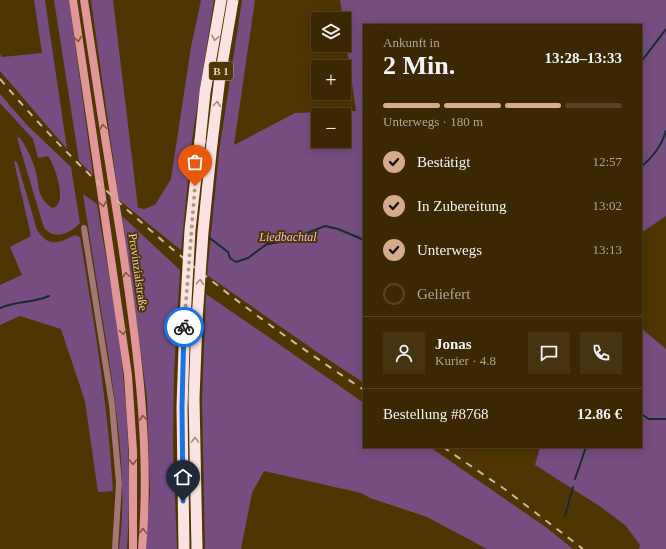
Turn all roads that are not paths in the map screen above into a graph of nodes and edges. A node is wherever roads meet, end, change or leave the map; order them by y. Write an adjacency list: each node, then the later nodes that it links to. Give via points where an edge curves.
1 (73, 0): 7 (main road, Provinzialstraße, one-way to 7, via 128,375 133,459)
2 (84, 0): 8 (main road, Provinzialstraße, one-way to 2, via 145,464 139,371)
3 (221, 0): 9 (highway, B 1, one-way to 9, bridge, via 205,92 190,230 182,407)
4 (233, 0): 10 (highway, B 1, one-way to 4, bridge, via 194,398 197,320 212,143)
5 (84, 228): 6 (street, via 112,405 119,483)
6 (115, 549)
7 (133, 549)
8 (142, 549)
9 (184, 549)
10 (197, 549)

